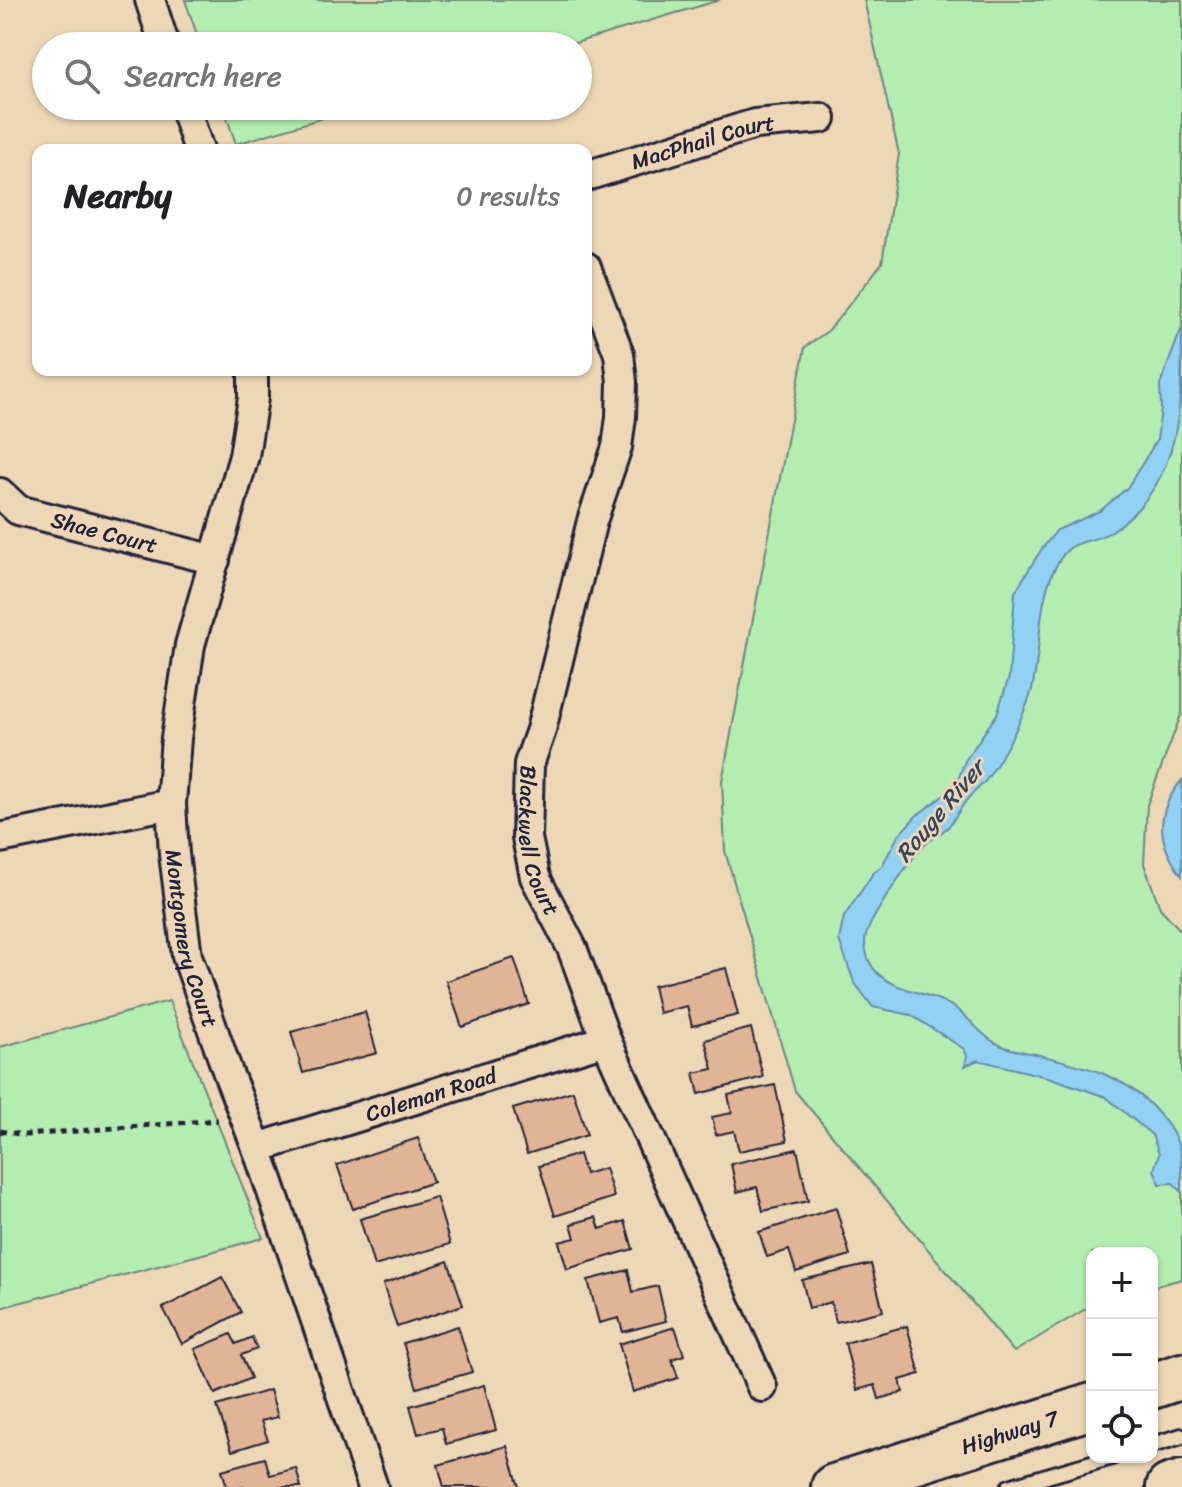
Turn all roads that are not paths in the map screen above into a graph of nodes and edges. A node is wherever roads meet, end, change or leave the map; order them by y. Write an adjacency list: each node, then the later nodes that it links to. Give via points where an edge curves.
1 (150, 0): 2 (street)
2 (160, 32)
3 (821, 118): 6 (street, MacPhail Court, via 755,124)
4 (189, 120): 5 (street)
5 (197, 144)
6 (592, 174)
7 (592, 283): 13 (street, Blackwell Court, via 619,354 621,417 529,764 527,838 535,877 572,948)
8 (253, 376): 10 (street, Montgomery Court, via 244,456)
9 (0, 493): 10 (street, Shae Court, via 18,510)
10 (215, 560): 11 (street, Montgomery Court, via 190,645)
11 (171, 804): 12 (street); 14 (street, Montgomery Court, via 187,956)
12 (0, 838)
13 (606, 1040): 14 (street, Coleman Road); 17 (street, Blackwell Court)
14 (257, 1148): 23 (street, Montgomery Court)
15 (1182, 1376): 16 (main road)
16 (1158, 1384)
17 (762, 1387)
18 (1086, 1408): 24 (main road, Highway 7)
19 (1182, 1436): 20 (lane)
20 (1158, 1443)
21 (1091, 1463): 25 (lane)
22 (1182, 1483): 26 (main road)
23 (373, 1487)
24 (834, 1487)
25 (1009, 1487)
26 (1169, 1487)

